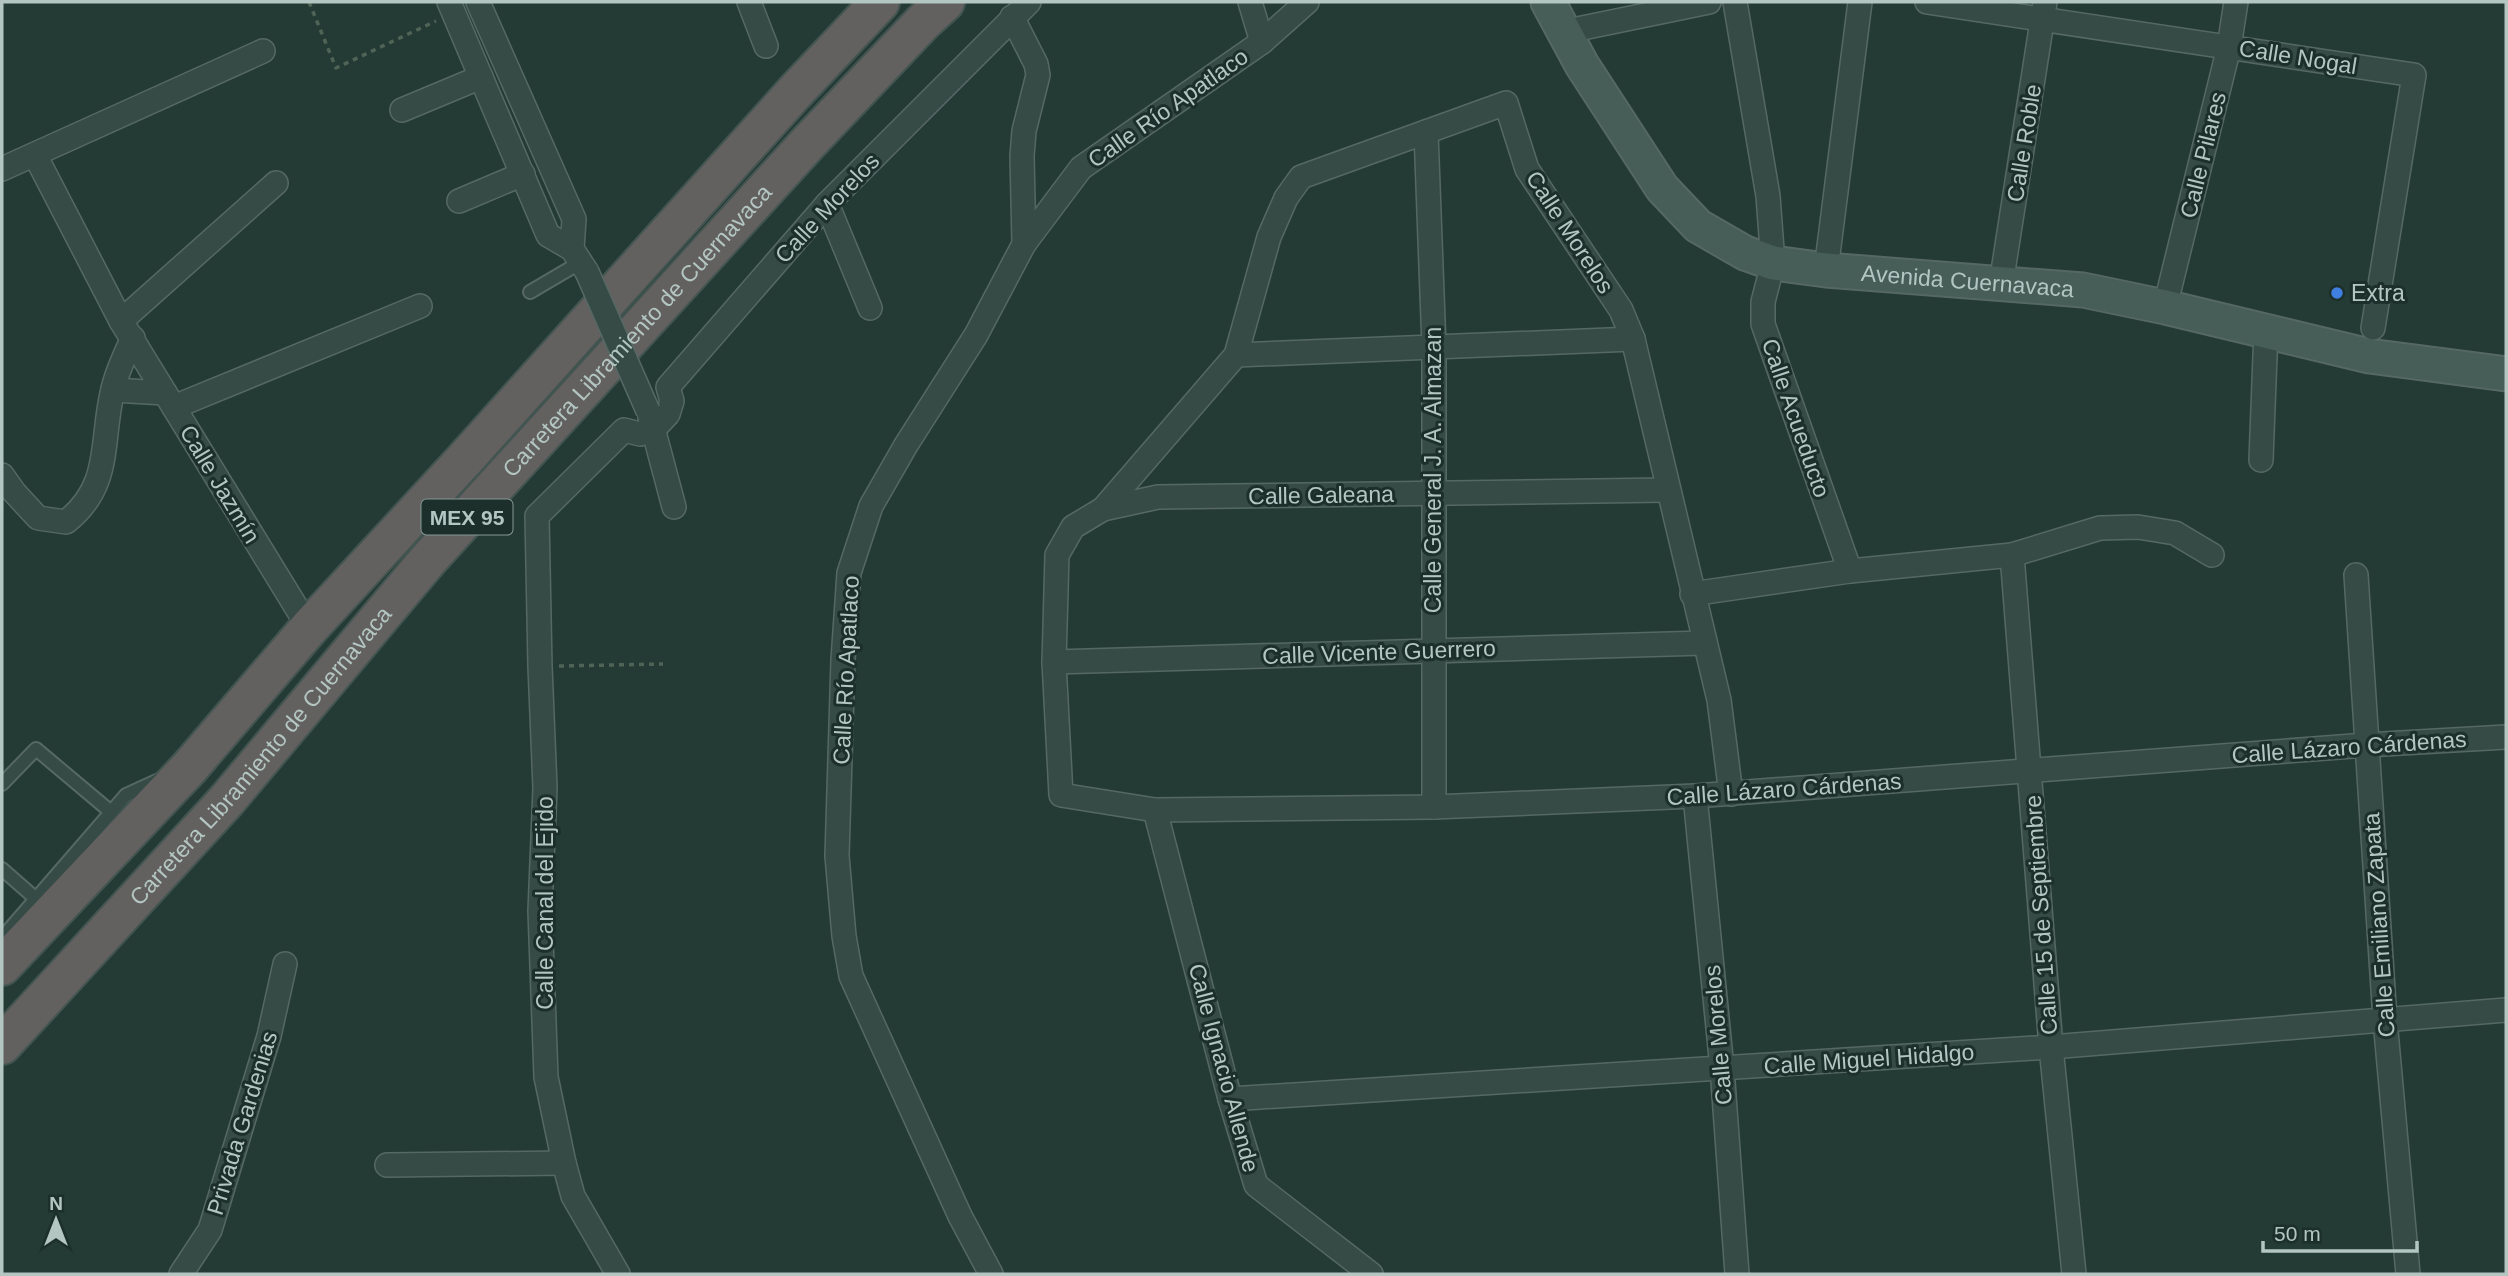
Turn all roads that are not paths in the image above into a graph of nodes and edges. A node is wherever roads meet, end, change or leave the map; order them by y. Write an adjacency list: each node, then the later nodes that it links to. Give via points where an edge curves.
1 (478, 2): 31 (street, via 574,219)
2 (749, 2): 18 (street)
3 (880, 2): 60 (highway, Carretera Libramiento de Cuernavaca / MEX 95)
4 (945, 2): 81 (highway, Carretera Libramiento de Cuernavaca / MEX 95, via 808,143 428,560 227,800)
5 (1250, 2): 17 (street)
6 (1307, 2): 17 (street, Calle Río Apatlaco)
7 (1548, 2): 16 (main road, Avenida Cuernavaca)
8 (1709, 2): 16 (street)
9 (1735, 2): 32 (street, Calle Acueducto, via 1768,196)
10 (1860, 2): 33 (street)
11 (1927, 2): 15 (street, Calle Nogal)
12 (2236, 2): 19 (street, Calle Pilares)
13 (452, 7): 21 (street)
14 (1021, 9): 29 (street, Calle Morelos); 30 (street, via 1038,75 1024,131)
15 (2044, 10): 19 (street, Calle Nogal); 34 (street, Calle Roble)
16 (1563, 32): 32 (main road, Avenida Cuernavaca, via 1662,188 1698,226)
17 (1262, 42): 30 (street, Calle Río Apatlaco, via 1081,168)
18 (766, 46)
19 (2229, 47): 37 (street, Calle Pilares); 39 (street, Calle Nogal, via 2414,75)
20 (263, 51): 24 (street)
21 (481, 77): 22 (street); 26 (street)
22 (402, 110)
23 (1426, 132): 42 (street, Calle Morelos, via 1506,103 1527,169 1620,310); 43 (street, Calle General J. A. Almazan); 44 (street, Calle Morelos, via 1301,177 1269,237)
24 (34, 155): 25 (street); 40 (street, Calle Jazmín)
25 (2, 169)
26 (523, 174): 28 (street); 31 (street, via 548,235)
27 (276, 183): 40 (street)
28 (459, 201)
29 (827, 204): 38 (street); 48 (street, Calle Morelos, via 668,387 672,401 668,414)
30 (1024, 244): 89 (street, Calle Río Apatlaco, via 976,335 871,506 849,573 843,660 837,856 851,976)
31 (580, 261): 35 (lane); 48 (street, bridge)
32 (1773, 263): 33 (main road, Avenida Cuernavaca); 57 (street, Calle Acueducto, via 1763,302 1763,324)
33 (1826, 270): 34 (main road, Avenida Cuernavaca)
34 (2001, 284): 37 (main road, Avenida Cuernavaca, via 2084,290)
35 (530, 292)
36 (420, 306): 47 (street)
37 (2165, 307): 41 (main road, Avenida Cuernavaca)
38 (870, 308)
39 (2373, 328)
40 (127, 330): 46 (street); 47 (street, Calle Jazmín)
41 (2266, 330): 45 (main road, Avenida Cuernavaca, via 2369,356); 49 (street)
42 (1633, 339): 43 (street); 51 (street, Calle Morelos)
43 (1434, 347): 44 (street); 52 (street, Calle General J. A. Almazan)
44 (1236, 355): 54 (street, Calle Morelos)
45 (2506, 374)
46 (113, 390): 47 (street); 50 (street, via 98,479 91,497 66,522 38,518)
47 (170, 400): 60 (street, Calle Jazmín)
48 (651, 421): 53 (street); 85 (street, Calle Canal del Ejido, via 640,434 624,430 537,516 545,788 540,911 546,1077)
49 (2261, 460)
50 (2, 475)
51 (1667, 490): 52 (street, Calle Galeana); 59 (street, Calle Morelos)
52 (1435, 493): 54 (street, Calle Galeana, via 1157,498); 62 (street, Calle General J. A. Almazan)
53 (674, 507)
54 (1103, 509): 63 (street, via 1073,527 1057,555)
55 (2012, 555): 56 (street, via 2100,528 2138,527 2175,533); 57 (street); 67 (street, Calle 15 de Septiembre)
56 (2212, 555)
57 (1850, 571): 59 (street)
58 (2356, 575): 65 (street, Calle Emiliano Zapata)
59 (1692, 594): 61 (street, Calle Morelos)
60 (309, 628): 66 (highway, Carretera Libramiento de Cuernavaca / MEX 95)
61 (1704, 643): 62 (street, Calle Vicente Guerrero); 69 (street, Calle Morelos, via 1719,700)
62 (1434, 651): 63 (street, Calle Vicente Guerrero); 71 (street, Calle General J. A. Almazan)
63 (1054, 662): 72 (street, Calle Lázaro Cárdenas, via 1061,795)
64 (2506, 737): 65 (street, Calle Lázaro Cárdenas)
65 (2367, 745): 67 (street, Calle Lázaro Cárdenas); 80 (street, Calle Emiliano Zapata)
66 (190, 767): 73 (lane, via 126,795); 78 (highway, Carretera Libramiento de Cuernavaca / MEX 95)
67 (2030, 772): 69 (street, Calle Lázaro Cárdenas); 82 (street, Calle 15 de Septiembre)
68 (2, 784): 73 (lane, via 36,749)
69 (1731, 794): 70 (street, Calle Lázaro Cárdenas)
70 (1695, 796): 71 (street, Calle Lázaro Cárdenas); 83 (street, Calle Morelos)
71 (1434, 807): 72 (street, Calle Lázaro Cárdenas)
72 (1155, 810): 84 (street, Calle Ignacio Allende)
73 (111, 812): 75 (lane)
74 (2, 869): 75 (lane)
75 (34, 898): 76 (lane)
76 (2, 938)
77 (285, 964): 87 (street, Privada Gardenias, via 269,1036 210,1230)
78 (2, 966)
79 (2506, 1010): 80 (street, Calle Miguel Hidalgo)
80 (2385, 1020): 82 (street, Calle Miguel Hidalgo); 93 (street, Calle Emiliano Zapata)
81 (2, 1045)
82 (2051, 1046): 83 (street, Calle Miguel Hidalgo); 92 (street, Calle 15 de Septiembre)
83 (1722, 1068): 84 (street, Calle Miguel Hidalgo); 91 (street, Calle Morelos)
84 (1230, 1099): 90 (street, Calle Ignacio Allende, via 1255,1185)
85 (564, 1163): 86 (street); 88 (street, Calle Canal del Ejido, via 573,1196)
86 (387, 1165)
87 (181, 1274)
88 (618, 1274)
89 (991, 1274)
90 (1371, 1274)
91 (1737, 1274)
92 (2074, 1274)
93 (2408, 1274)

